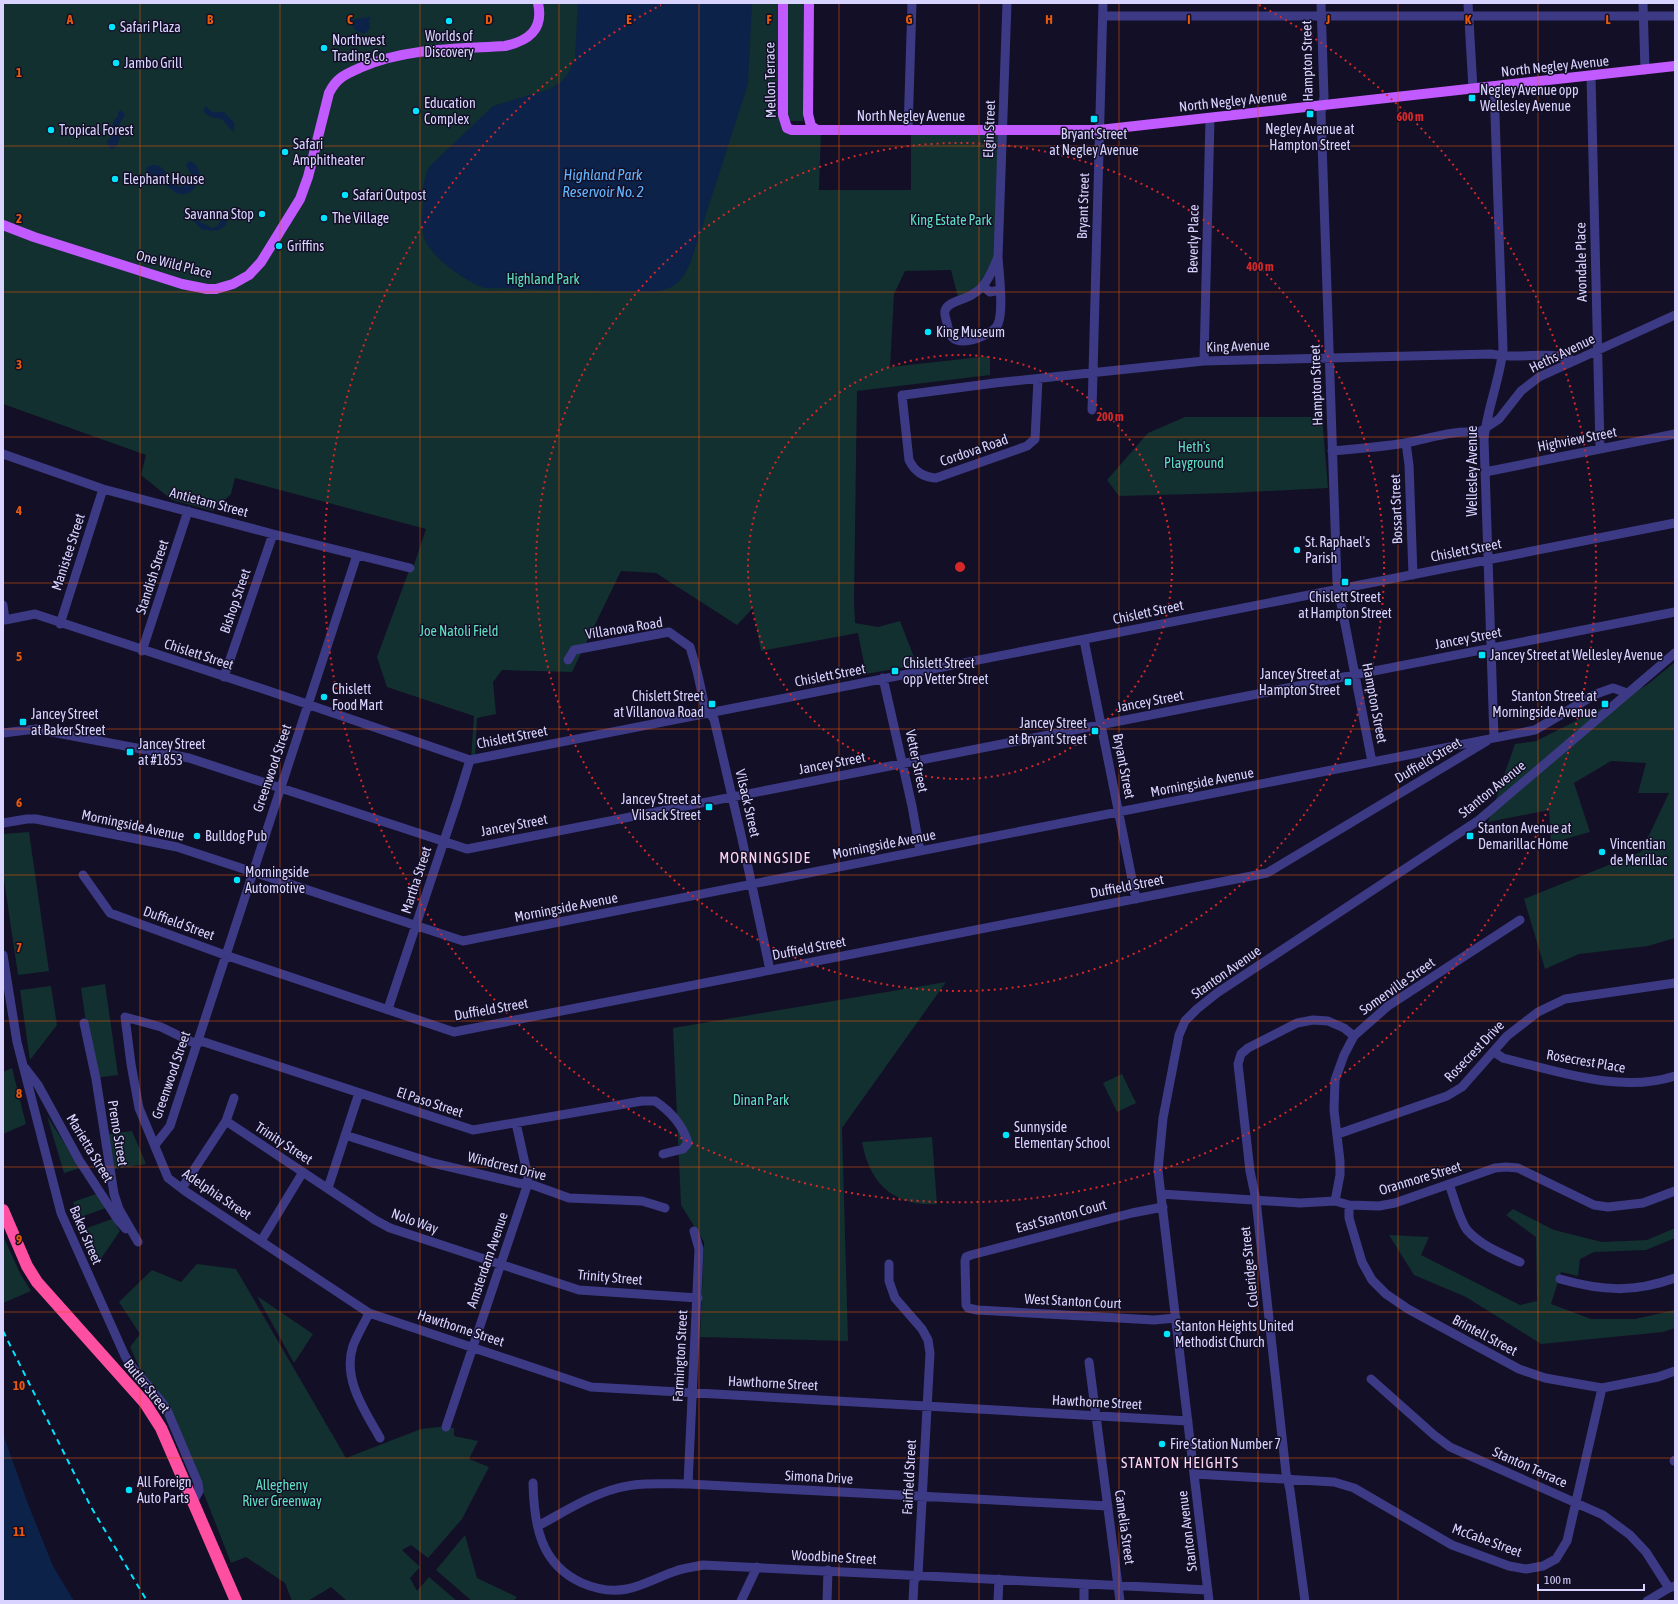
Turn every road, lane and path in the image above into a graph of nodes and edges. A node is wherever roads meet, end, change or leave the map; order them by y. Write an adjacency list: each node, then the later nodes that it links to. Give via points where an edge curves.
1 (538, 3): 27 (main road, One Wild Place, via 540,11 537,26 530,35 517,44 424,50 390,57 339,78 329,93 304,189 285,225 255,269 240,281 228,286 208,289 182,284)
2 (783, 3): 22 (main road, Mellon Terrace, via 783,115 785,125)
3 (808, 3): 23 (main road, via 808,114 811,126)
4 (912, 3): 24 (street)
5 (1007, 3): 25 (street, Elgin Street)
6 (1103, 3): 10 (street, Bryant Street)
7 (1321, 3): 11 (street, Hampton Street)
8 (1468, 3): 12 (street)
9 (1643, 3): 13 (street)
10 (1103, 16): 11 (street); 26 (street, Bryant Street)
11 (1321, 16): 12 (street); 20 (street, Hampton Street, via 1324,97)
12 (1469, 16): 13 (street); 19 (street)
13 (1643, 16): 14 (street); 16 (street)
14 (1675, 16)
15 (1675, 66): 16 (main road, North Negley Avenue)
16 (1645, 70): 17 (main road, North Negley Avenue)
17 (1591, 76): 18 (main road, North Negley Avenue); 32 (street, Avondale Place)
18 (1494, 86): 19 (main road, North Negley Avenue); 33 (street, Wellesley Avenue)
19 (1473, 89): 20 (main road, North Negley Avenue)
20 (1322, 105): 21 (main road, North Negley Avenue); 34 (street, Hampton Street)
21 (1210, 118): 26 (main road, North Negley Avenue); 35 (street, Beverly Place)
22 (792, 130): 23 (main road, North Negley Avenue)
23 (817, 130): 24 (main road, North Negley Avenue)
24 (908, 130): 25 (main road, North Negley Avenue)
25 (1003, 130): 26 (main road, North Negley Avenue); 28 (street, Elgin Street)
26 (1100, 130): 37 (street, Bryant Street)
27 (3, 225)
28 (998, 257): 29 (street, Elgin Street); 30 (street, Elgin Street)
29 (983, 286): 30 (street, via 990,292); 30 (street, Elgin Street, via 973,295 947,307 945,313 949,333 955,339 975,339 996,327 1000,313)
30 (1000, 290)
31 (1675, 315): 32 (street, Heths Avenue)
32 (1597, 351): 36 (street, Heths Avenue); 44 (street, Avondale Place)
33 (1502, 355): 34 (street, King Avenue); 36 (street, King Avenue, via 1551,354); 41 (street, Wellesley Avenue)
34 (1329, 358): 35 (street, King Avenue); 45 (street, Hampton Street)
35 (1204, 361): 37 (street, King Avenue)
36 (1574, 361): 41 (street, Heths Avenue, via 1539,377 1521,392 1499,419)
37 (1093, 374): 38 (street, King Avenue); 40 (street, Bryant Street)
38 (1038, 379): 39 (street, King Avenue); 39 (street, Cordova Road, via 1035,439 1027,446 936,478 921,474 913,468 909,460)
39 (902, 395)
40 (1092, 410)
41 (1485, 428): 43 (street, Heths Avenue, via 1478,433 1431,437); 47 (street, Wellesley Avenue)
42 (1675, 434): 44 (street, Highview Street)
43 (1406, 443): 45 (street, Heths Avenue); 55 (street, Bossart Street)
44 (1600, 448): 47 (street, Highview Street)
45 (1332, 451): 56 (street, Hampton Street)
46 (3, 454): 48 (street, Antietam Street)
47 (1485, 472): 53 (street, Wellesley Avenue)
48 (103, 489): 49 (street, Antietam Street); 59 (street, Manistee Street)
49 (188, 511): 51 (street, Antietam Street); 62 (street, Standish Street)
50 (1675, 523): 53 (street, Chislett Street)
51 (273, 534): 52 (street, Antietam Street); 66 (street, Bishop Street)
52 (357, 556): 54 (street, Antietam Street); 69 (street, Greenwood Street)
53 (1487, 560): 55 (street, Chislett Street); 61 (street, Wellesley Avenue)
54 (410, 568)
55 (1413, 574): 56 (street, Chislett Street)
56 (1338, 589): 60 (street, Chislett Street); 65 (street, Hampton Street)
57 (3, 605): 59 (street, Chislett Street, via 5,620 35,614)
58 (1675, 612): 61 (street, Jancey Street)
59 (60, 624): 62 (street, Chislett Street)
60 (1086, 639): 67 (street, Chislett Street); 71 (street, Bryant Street, via 1085,645)
61 (1490, 648): 65 (street, Jancey Street); 73 (street, Wellesley Avenue)
62 (142, 651): 66 (street, Chislett Street)
63 (1675, 653): 68 (street, Stanton Avenue)
64 (568, 660): 70 (street, Villanova Road, via 574,650 669,632 690,647 705,707)
65 (1355, 675): 71 (street, Jancey Street); 75 (street, Hampton Street)
66 (224, 677): 69 (street, Chislett Street)
67 (883, 678): 70 (street, Chislett Street); 76 (street, Vetter Street)
68 (1628, 693): 73 (street, Morningside Avenue, via 1614,688 1596,694 1535,730); 115 (street, Stanton Avenue, via 1479,820 1217,993 1197,1009 1185,1022 1179,1035 1170,1080 1159,1154)
69 (308, 705): 74 (street, Chislett Street); 77 (street, Greenwood Street)
70 (710, 713): 74 (street, Chislett Street); 78 (street, Vilsack Street, via 714,719)
71 (1102, 725): 76 (street, Jancey Street); 79 (street, Bryant Street)
72 (3, 733): 77 (street, Jancey Street, via 36,729 189,758)
73 (1494, 737): 75 (street, Morningside Avenue); 86 (street, Duffield Street, via 1267,873)
74 (470, 760): 81 (street, Martha Street)
75 (1372, 762): 79 (street, Morningside Avenue)
76 (902, 764): 78 (street, Jancey Street); 82 (street, Vetter Street)
77 (280, 788): 81 (street, Jancey Street); 83 (street, Greenwood Street)
78 (732, 797): 81 (street, Jancey Street, via 467,849); 85 (street, Vilsack Street)
79 (1118, 812): 82 (street, Morningside Avenue); 86 (street, Bryant Street)
80 (3, 822): 83 (street, Morningside Avenue, via 36,819 167,844)
81 (443, 841): 88 (street, Martha Street)
82 (920, 851): 85 (street, Morningside Avenue)
83 (252, 872): 88 (street, Morningside Avenue); 90 (street, Greenwood Street)
84 (83, 875): 90 (street, Duffield Street, via 110,913)
85 (752, 884): 88 (street, Morningside Avenue, via 463,941); 91 (street, Vilsack Street)
86 (1136, 899): 91 (street, Duffield Street)
87 (1520, 920): 96 (street, Somerville Street, via 1388,1006)
88 (416, 927): 93 (street, Martha Street)
89 (3, 955): 99 (street, Baker Street, via 14,1030)
90 (225, 955): 93 (street, Duffield Street); 97 (street, Greenwood Street)
91 (770, 970): 93 (street, Duffield Street, via 454,1032)
92 (1675, 983): 98 (street, Rosecrest Drive, via 1564,999 1520,1024)
93 (388, 1009)
94 (125, 1018): 97 (street, El Paso Street); 107 (street, Adelphia Street, via 139,1108)
95 (84, 1023): 124 (street, Premo Street, via 96,1079 114,1194 119,1209)
96 (1354, 1036): 105 (street, Somerville Street, via 1335,1080 1334,1110); 116 (street, Coleridge Street, via 1328,1021 1313,1020 1297,1023 1241,1054 1238,1064 1250,1171)
97 (197, 1042): 101 (street, El Paso Street, via 204,1042); 107 (street, Greenwood Street, via 170,1126)
98 (1494, 1052): 100 (street, Rosecrest Place, via 1503,1058 1613,1083 1651,1082); 105 (street, Rosecrest Drive, via 1462,1087 1447,1096)
99 (23, 1066): 124 (street, Marietta Street, via 38,1085 83,1166 118,1220); 150 (street, Baker Street, via 64,1222 125,1356 167,1410 198,1483 199,1492)
100 (1675, 1076)
101 (359, 1093): 104 (street, El Paso Street, via 473,1130); 106 (street)
102 (234, 1098): 103 (street)
103 (226, 1121): 109 (street, Trinity Street); 112 (street)
104 (516, 1123): 108 (street, El Paso Street, via 642,1101 655,1101 674,1117 686,1134 688,1143 683,1149); 110 (street, Amsterdam Avenue, via 528,1177)
105 (1338, 1134): 117 (street, Somerville Street, via 1340,1175)
106 (345, 1135): 110 (street, Windcrest Drive, via 433,1163); 113 (street)
107 (155, 1145): 112 (street, Adelphia Street, via 168,1178)
108 (663, 1154)
109 (303, 1172): 113 (street, Trinity Street); 123 (street)
110 (527, 1184): 120 (street, Windcrest Drive, via 569,1198 642,1201); 126 (street, Amsterdam Avenue)
111 (1449, 1184): 114 (street, Oranmore Street, via 1495,1168 1506,1167 1518,1168 1594,1205 1608,1207 1643,1203); 118 (street, Oranmore Street, via 1395,1203 1379,1206); 125 (street, via 1466,1229 1486,1245)
112 (182, 1188): 123 (street, Adelphia Street)
113 (328, 1188): 126 (street, Nolo Way, via 390,1228)
114 (1675, 1191)
115 (1161, 1194): 116 (street, Oranmore Street); 119 (street, Stanton Avenue)
116 (1256, 1200): 117 (street, Oranmore Street, via 1300,1203); 146 (street, Coleridge Street)
117 (1335, 1201): 118 (street, Oranmore Street)
118 (1349, 1205): 138 (street, Brintell Street, via 1349,1218 1362,1262 1372,1280 1386,1294 1408,1309 1519,1368 1545,1378)
119 (1163, 1207): 131 (street, East Stanton Court, via 1132,1212 966,1257); 133 (street, Stanton Avenue)
120 (665, 1208)
121 (3, 1210): 150 (highway, Butler Street, via 27,1266 37,1282 154,1415)
122 (694, 1230): 130 (street, Farmington Street, via 699,1249)
123 (261, 1241): 132 (street, Adelphia Street)
124 (138, 1242)
125 (1520, 1262)
126 (500, 1264): 130 (street, Trinity Street, via 579,1290); 134 (street, Amsterdam Avenue)
127 (889, 1264): 140 (street, Fairfield Street, via 889,1281 895,1298 922,1329 928,1340 930,1353)
128 (1675, 1278): 129 (street, via 1656,1285 1623,1289 1587,1286)
129 (1560, 1279)
130 (698, 1298): 139 (street, Farmington Street)
131 (968, 1308): 133 (street, West Stanton Court, via 1154,1320)
132 (369, 1313): 134 (street, Hawthorne Street); 144 (street, via 353,1348 350,1364 357,1397)
133 (1176, 1318): 142 (street, Stanton Avenue)
134 (472, 1347): 139 (street, Hawthorne Street, via 591,1387); 143 (street, Amsterdam Avenue)
135 (1089, 1362): 141 (street, Camelia Street)
136 (1675, 1371): 138 (street, Brintell Street)
137 (1371, 1379): 151 (street, Stanton Terrace, via 1450,1447)
138 (1602, 1388): 151 (street, McCabe Street)
139 (693, 1392): 140 (street, Hawthorne Street); 148 (street, Farmington Street)
140 (926, 1406): 141 (street, Hawthorne Street); 149 (street, Fairfield Street)
141 (1096, 1416): 142 (street, Hawthorne Street); 152 (street, Camelia Street)
142 (1188, 1421): 145 (street, Stanton Avenue)
143 (446, 1427)
144 (380, 1438)
145 (1194, 1474): 146 (street, McCabe Street); 161 (street, Stanton Avenue)
146 (1288, 1480): 151 (street, McCabe Street, via 1334,1482 1354,1488 1452,1545 1509,1566 1526,1569 1543,1566 1556,1558 1567,1541); 170 (street, Coleridge Street)
147 (533, 1484): 153 (street, Woodbine Street)
148 (688, 1484): 149 (street, Simona Drive); 153 (street, Simona Drive, via 619,1487 580,1502)
149 (922, 1496): 152 (street, Simona Drive); 156 (street, Fairfield Street)
150 (193, 1502): 162 (highway, Butler Street)
151 (1576, 1503): 160 (street, Stanton Terrace, via 1603,1515 1630,1535)
152 (1108, 1506): 159 (street, Camelia Street)
153 (538, 1526): 154 (street, Woodbine Street, via 548,1556 574,1579 591,1587 608,1590 627,1589 678,1570 702,1565)
154 (757, 1566): 155 (street, Woodbine Street); 163 (street)
155 (828, 1570): 156 (street, Woodbine Street); 164 (street)
156 (918, 1575): 157 (street, Woodbine Street); 165 (street, Fairfield Street, via 914,1581)
157 (999, 1579): 158 (street, Woodbine Street); 166 (street)
158 (1084, 1584): 159 (street, Woodbine Street); 167 (street)
159 (1118, 1586): 161 (street, Woodbine Street); 168 (street, Camelia Street)
160 (1672, 1587): 171 (street)
161 (1208, 1590): 169 (street, Stanton Avenue)
162 (236, 1601)
163 (741, 1601)
164 (827, 1601)
165 (913, 1601)
166 (998, 1601)
167 (1084, 1601)
168 (1120, 1601)
169 (1209, 1601)
170 (1305, 1601)
171 (1647, 1601)

